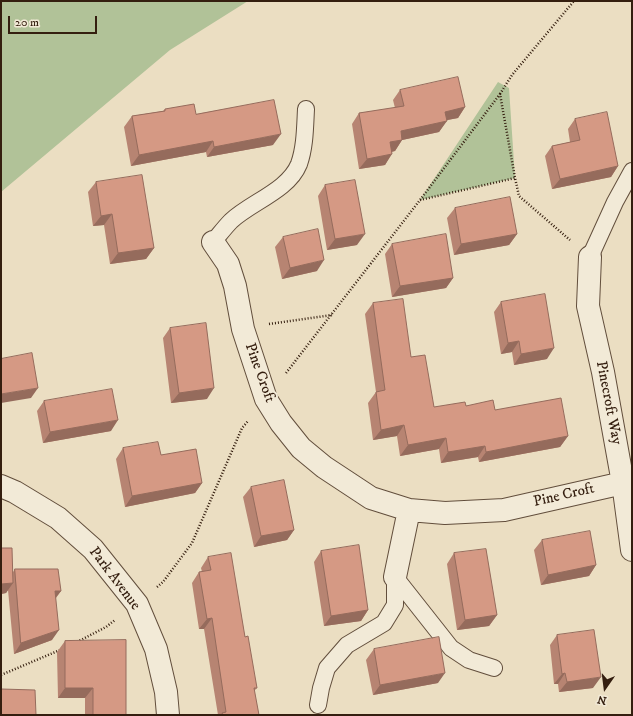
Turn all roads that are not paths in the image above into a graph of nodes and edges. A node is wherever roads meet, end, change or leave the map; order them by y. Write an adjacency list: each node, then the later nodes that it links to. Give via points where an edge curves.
1 (306, 109): 3 (lane, via 304,146 298,165 290,178 231,221)
2 (632, 171): 4 (lane, via 614,202)
3 (213, 242): 7 (street, Pine Croft, via 228,264 243,329 266,399 281,423 302,448 324,467 371,498)
4 (590, 257): 5 (street, Pinecroft Way, via 588,306)
5 (623, 483): 7 (street, Pine Croft, via 504,510 445,514); 8 (street, Pinecroft Way)
6 (1, 486): 12 (street, Park Avenue, via 58,518 93,549 137,604 156,649 166,692)
7 (409, 510): 9 (street)
8 (632, 550)
9 (395, 576): 10 (lane, via 451,648 469,660); 11 (lane, via 395,605 384,624 347,645 327,668)
10 (494, 668)
11 (318, 705)
12 (168, 715)

